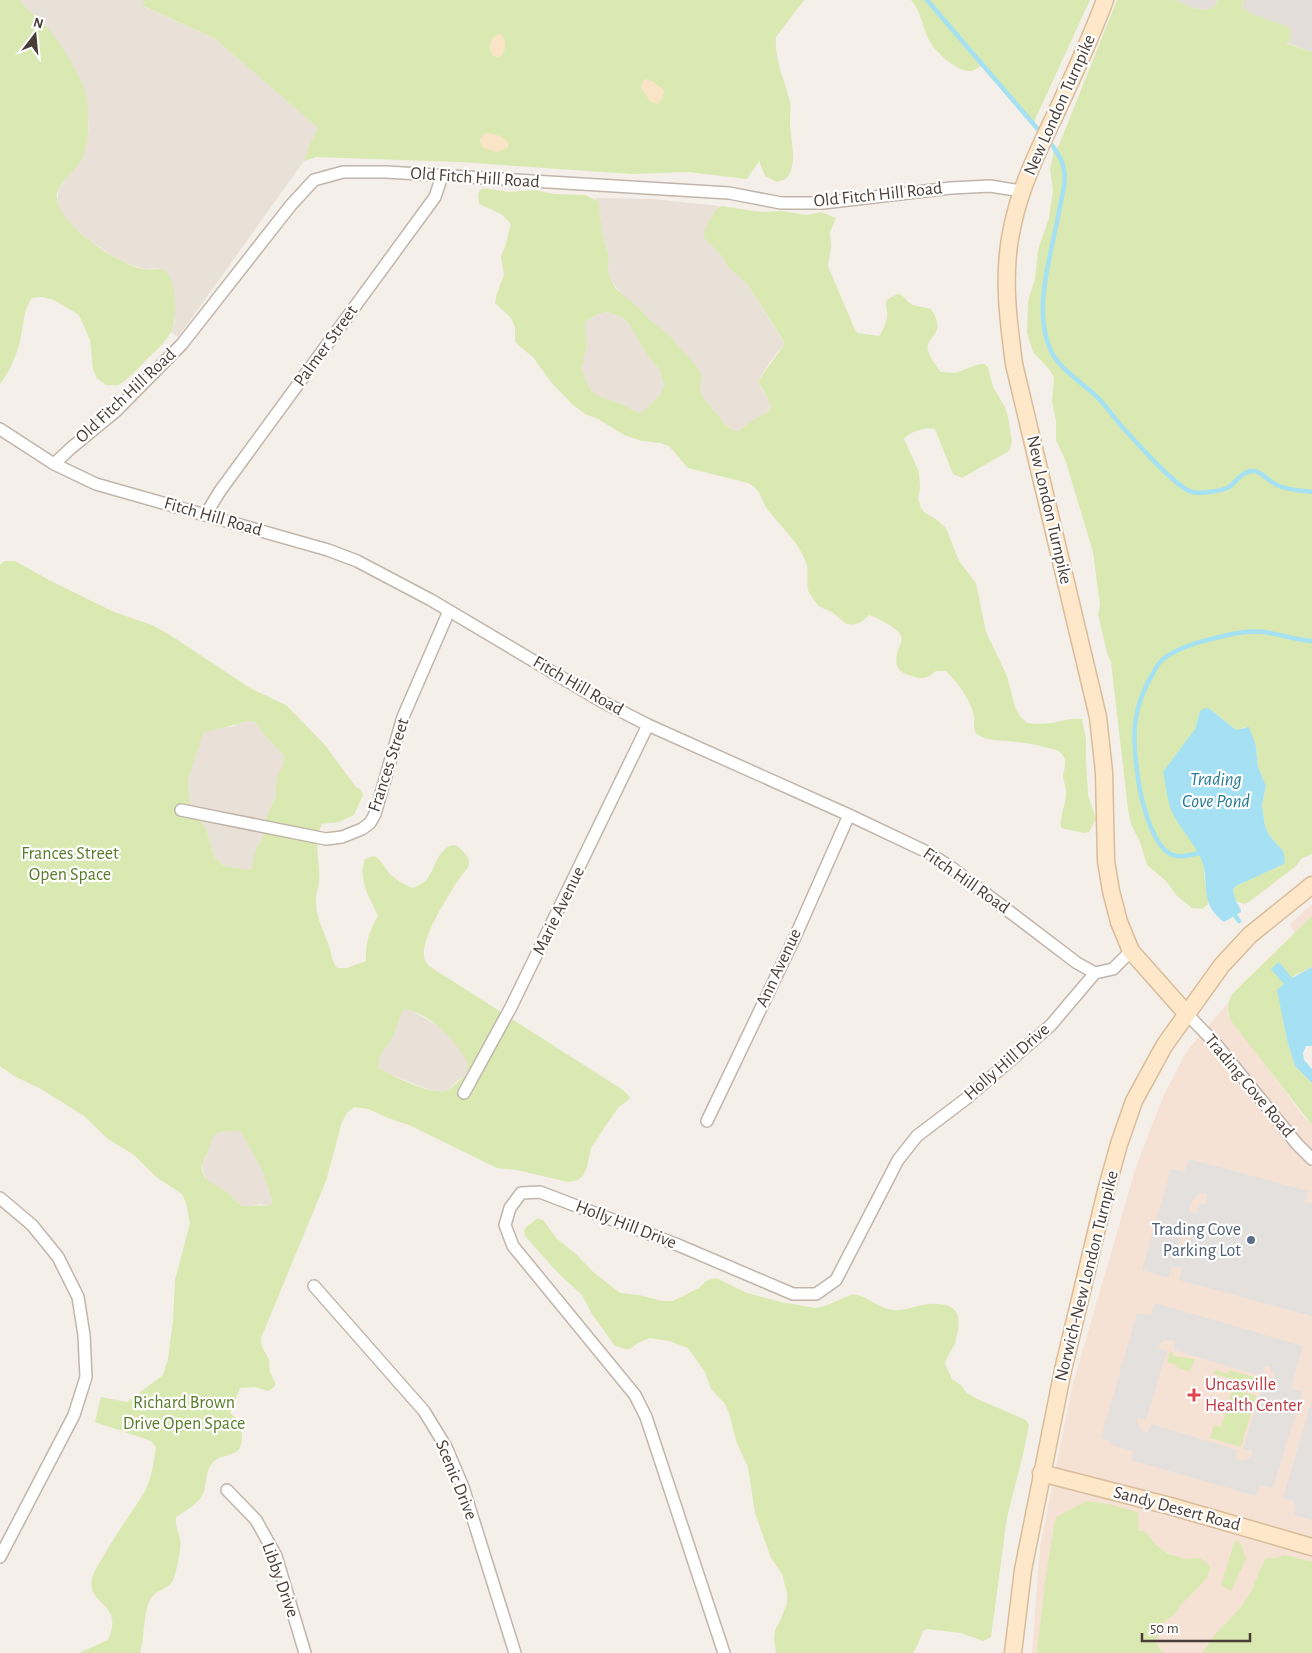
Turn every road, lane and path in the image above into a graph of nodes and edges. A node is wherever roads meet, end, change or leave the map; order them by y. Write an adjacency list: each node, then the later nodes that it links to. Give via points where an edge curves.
1 (1105, 0): 3 (main road, New London Turnpike)
2 (442, 176): 3 (street, Old Fitch Hill Road, via 729,193 781,203 823,203 990,186); 5 (street, Old Fitch Hill Road, via 343,172 314,180 291,204 182,344 116,411); 6 (street, Palmer Street, via 434,197)
3 (1021, 191): 12 (main road, New London Turnpike, via 1011,229 1007,268 1007,307 1014,364 1098,717 1104,772 1106,861 1119,922)
4 (0, 429): 5 (street, Fitch Hill Road)
5 (54, 464): 6 (street, Fitch Hill Road, via 96,484)
6 (206, 514): 7 (street, Fitch Hill Road, via 357,561)
7 (449, 611): 8 (street, Fitch Hill Road, via 601,701); 9 (street, Frances Street, via 407,707 374,814 367,826 326,839)
8 (648, 725): 10 (street, Fitch Hill Road); 15 (street, Marie Avenue, via 511,1007)
9 (182, 810)
10 (849, 815): 13 (street, Fitch Hill Road, via 927,852 952,868 1077,963); 16 (street, Ann Avenue)
11 (1312, 885): 14 (main road, Norwich-New London Turnpike, via 1250,935 1222,965)
12 (1131, 951): 13 (street, via 1113,969); 14 (main road, New London Turnpike)
13 (1095, 973): 26 (street, Holly Hill Drive, via 1051,1025 967,1098 917,1136 898,1160 836,1280 816,1294 793,1294 540,1192 521,1193 510,1208 505,1226 513,1246 635,1395 646,1417)
14 (1186, 1014): 17 (street, Trading Cove Road, via 1215,1043); 20 (main road, Norwich-New London Turnpike, via 1148,1073 1134,1101 1120,1144 1106,1190)
15 (464, 1093)
16 (707, 1121)
17 (1312, 1159)
18 (0, 1198): 23 (street, via 32,1225 58,1257 78,1297 86,1377 74,1415)
19 (314, 1286): 25 (street, Scenic Drive, via 424,1411 446,1447 463,1486)
20 (1041, 1473): 22 (main road, Sandy Desert Road); 27 (main road, Norwich-New London Turnpike, via 1023,1570)
21 (227, 1490): 24 (street, Libby Drive, via 256,1520 276,1556)
22 (1312, 1547)
23 (0, 1557)
24 (305, 1653)
25 (515, 1653)
26 (724, 1653)
27 (1014, 1653)

